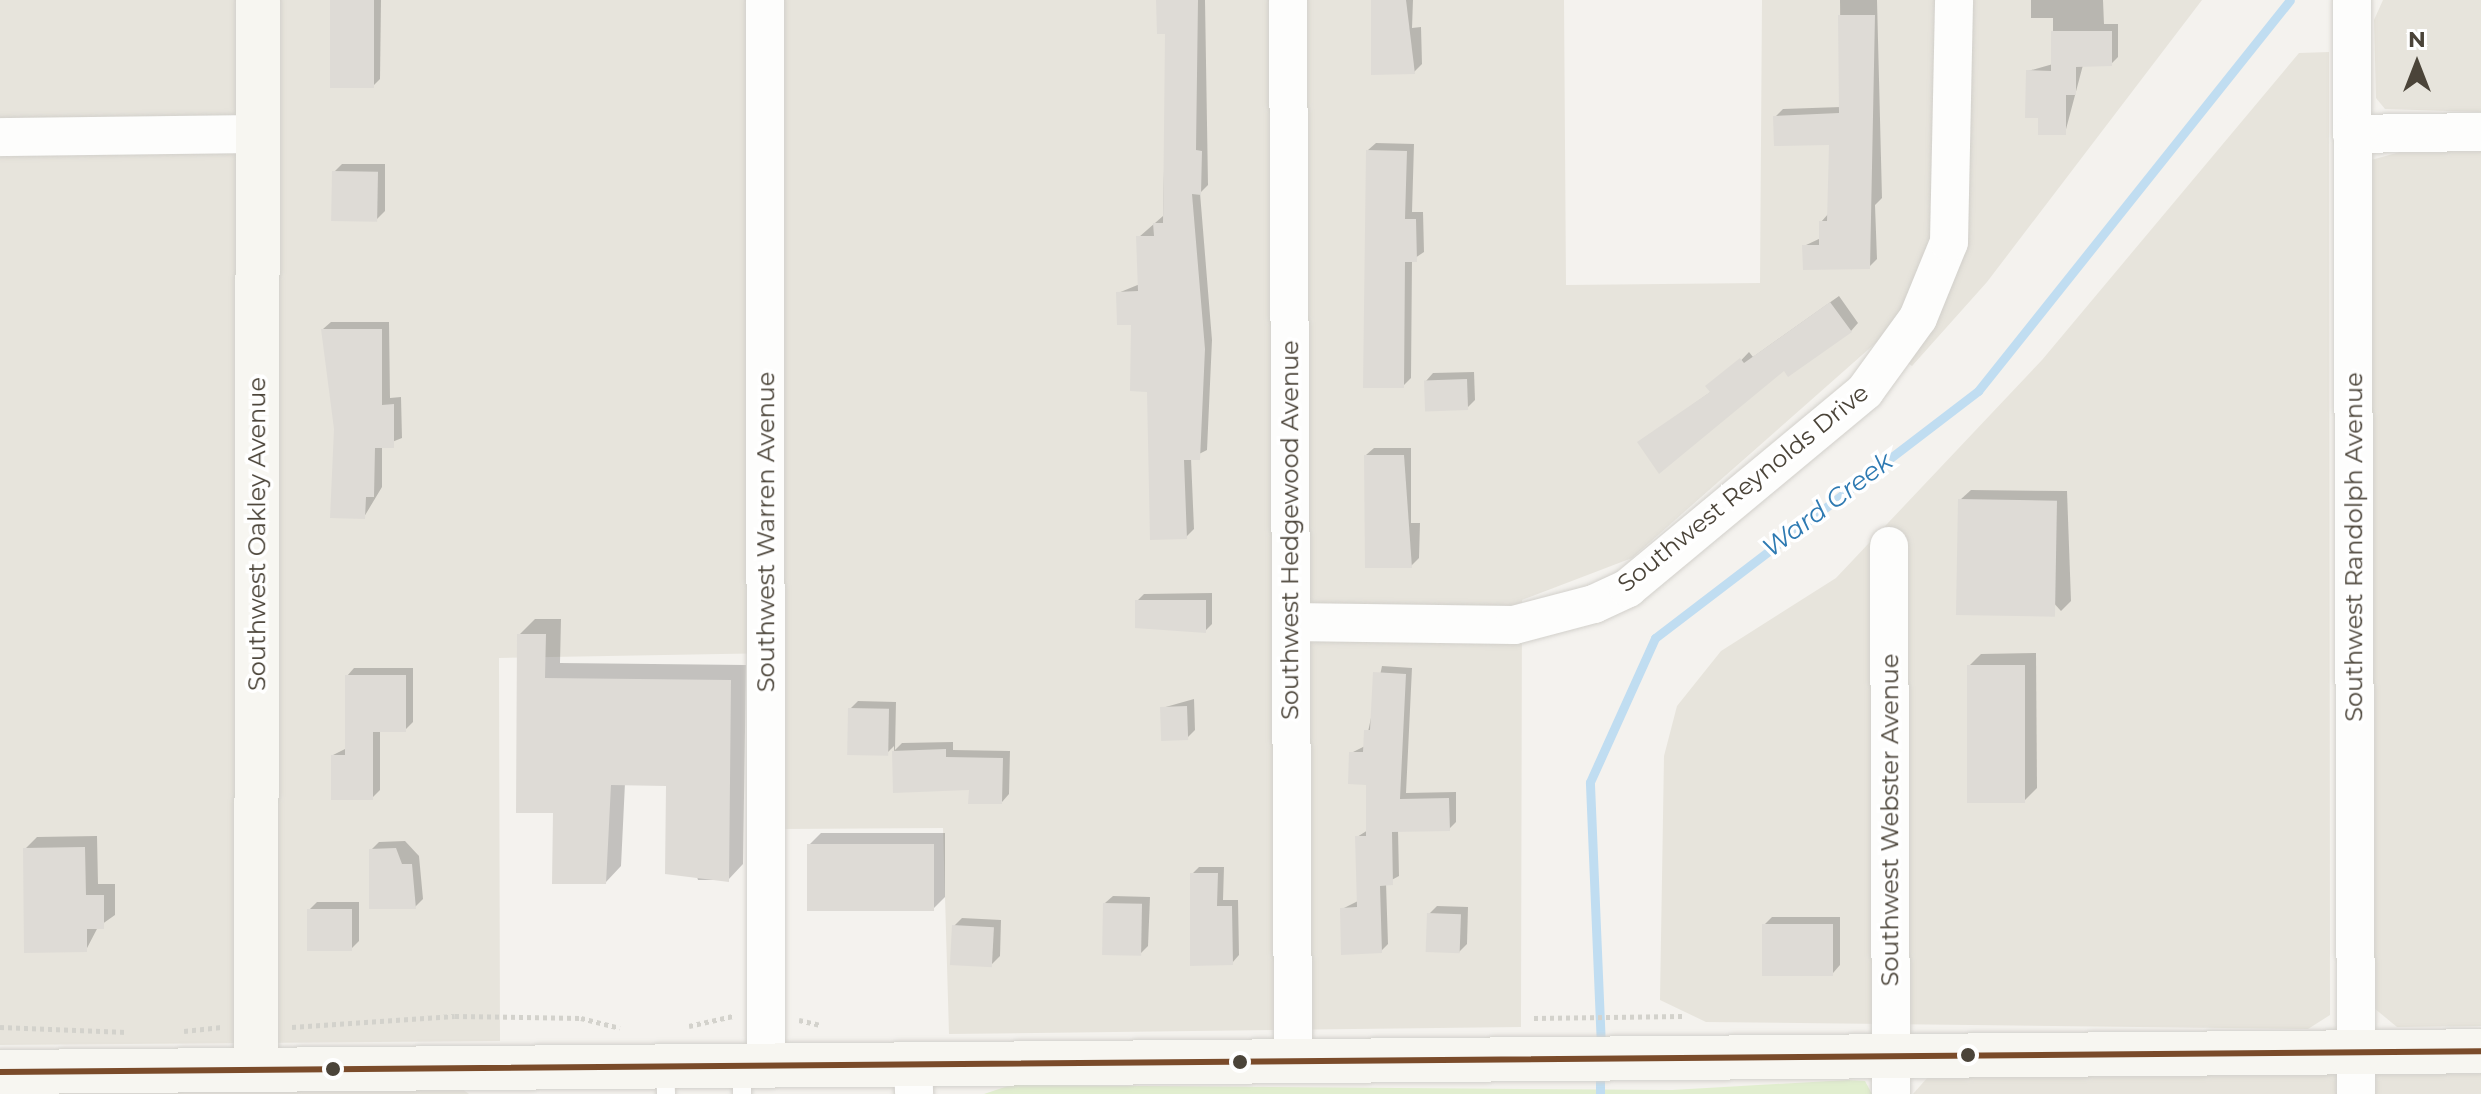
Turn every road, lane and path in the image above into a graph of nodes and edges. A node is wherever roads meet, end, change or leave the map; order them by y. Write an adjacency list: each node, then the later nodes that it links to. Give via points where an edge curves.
1 (258, 0): 7 (main road, Southwest Oakley Avenue)
2 (765, 0): 13 (street, Southwest Warren Avenue)
3 (1288, 0): 11 (street, Southwest Hedgewood Avenue)
4 (1954, 0): 11 (street, Southwest Reynolds Drive, via 1949,242 1898,351 1865,391 1652,568 1594,604 1514,625)
5 (2353, 10): 8 (street, Southwest Randolph Avenue)
6 (2481, 132): 8 (street)
7 (257, 134): 9 (street); 19 (main road, Southwest Oakley Avenue)
8 (2352, 134): 24 (street, Southwest Randolph Avenue)
9 (0, 137)
10 (1889, 546): 26 (street, Southwest Webster Avenue)
11 (1291, 622): 21 (street, Southwest Hedgewood Avenue)
12 (1683, 1016): 18 (path)
13 (781, 1019): 22 (path, via 728,1016); 25 (street, Southwest Warren Avenue)
14 (0, 1027): 17 (path, via 103,1026)
15 (631, 1031): 19 (path, via 581,1018 455,1016)
16 (175, 1033): 19 (path)
17 (133, 1034)
18 (1538, 1038): 21 (main road); 26 (main road, via 1671,1058)
19 (256, 1047): 23 (main road); 28 (main road)
20 (2481, 1051): 24 (main road)
21 (1293, 1060): 27 (main road)
22 (672, 1062): 25 (main road); 28 (main road)
23 (0, 1072)
24 (2356, 1073): 26 (main road)
25 (750, 1074): 27 (main road)
26 (1890, 1076)
27 (913, 1078)
28 (504, 1080)

